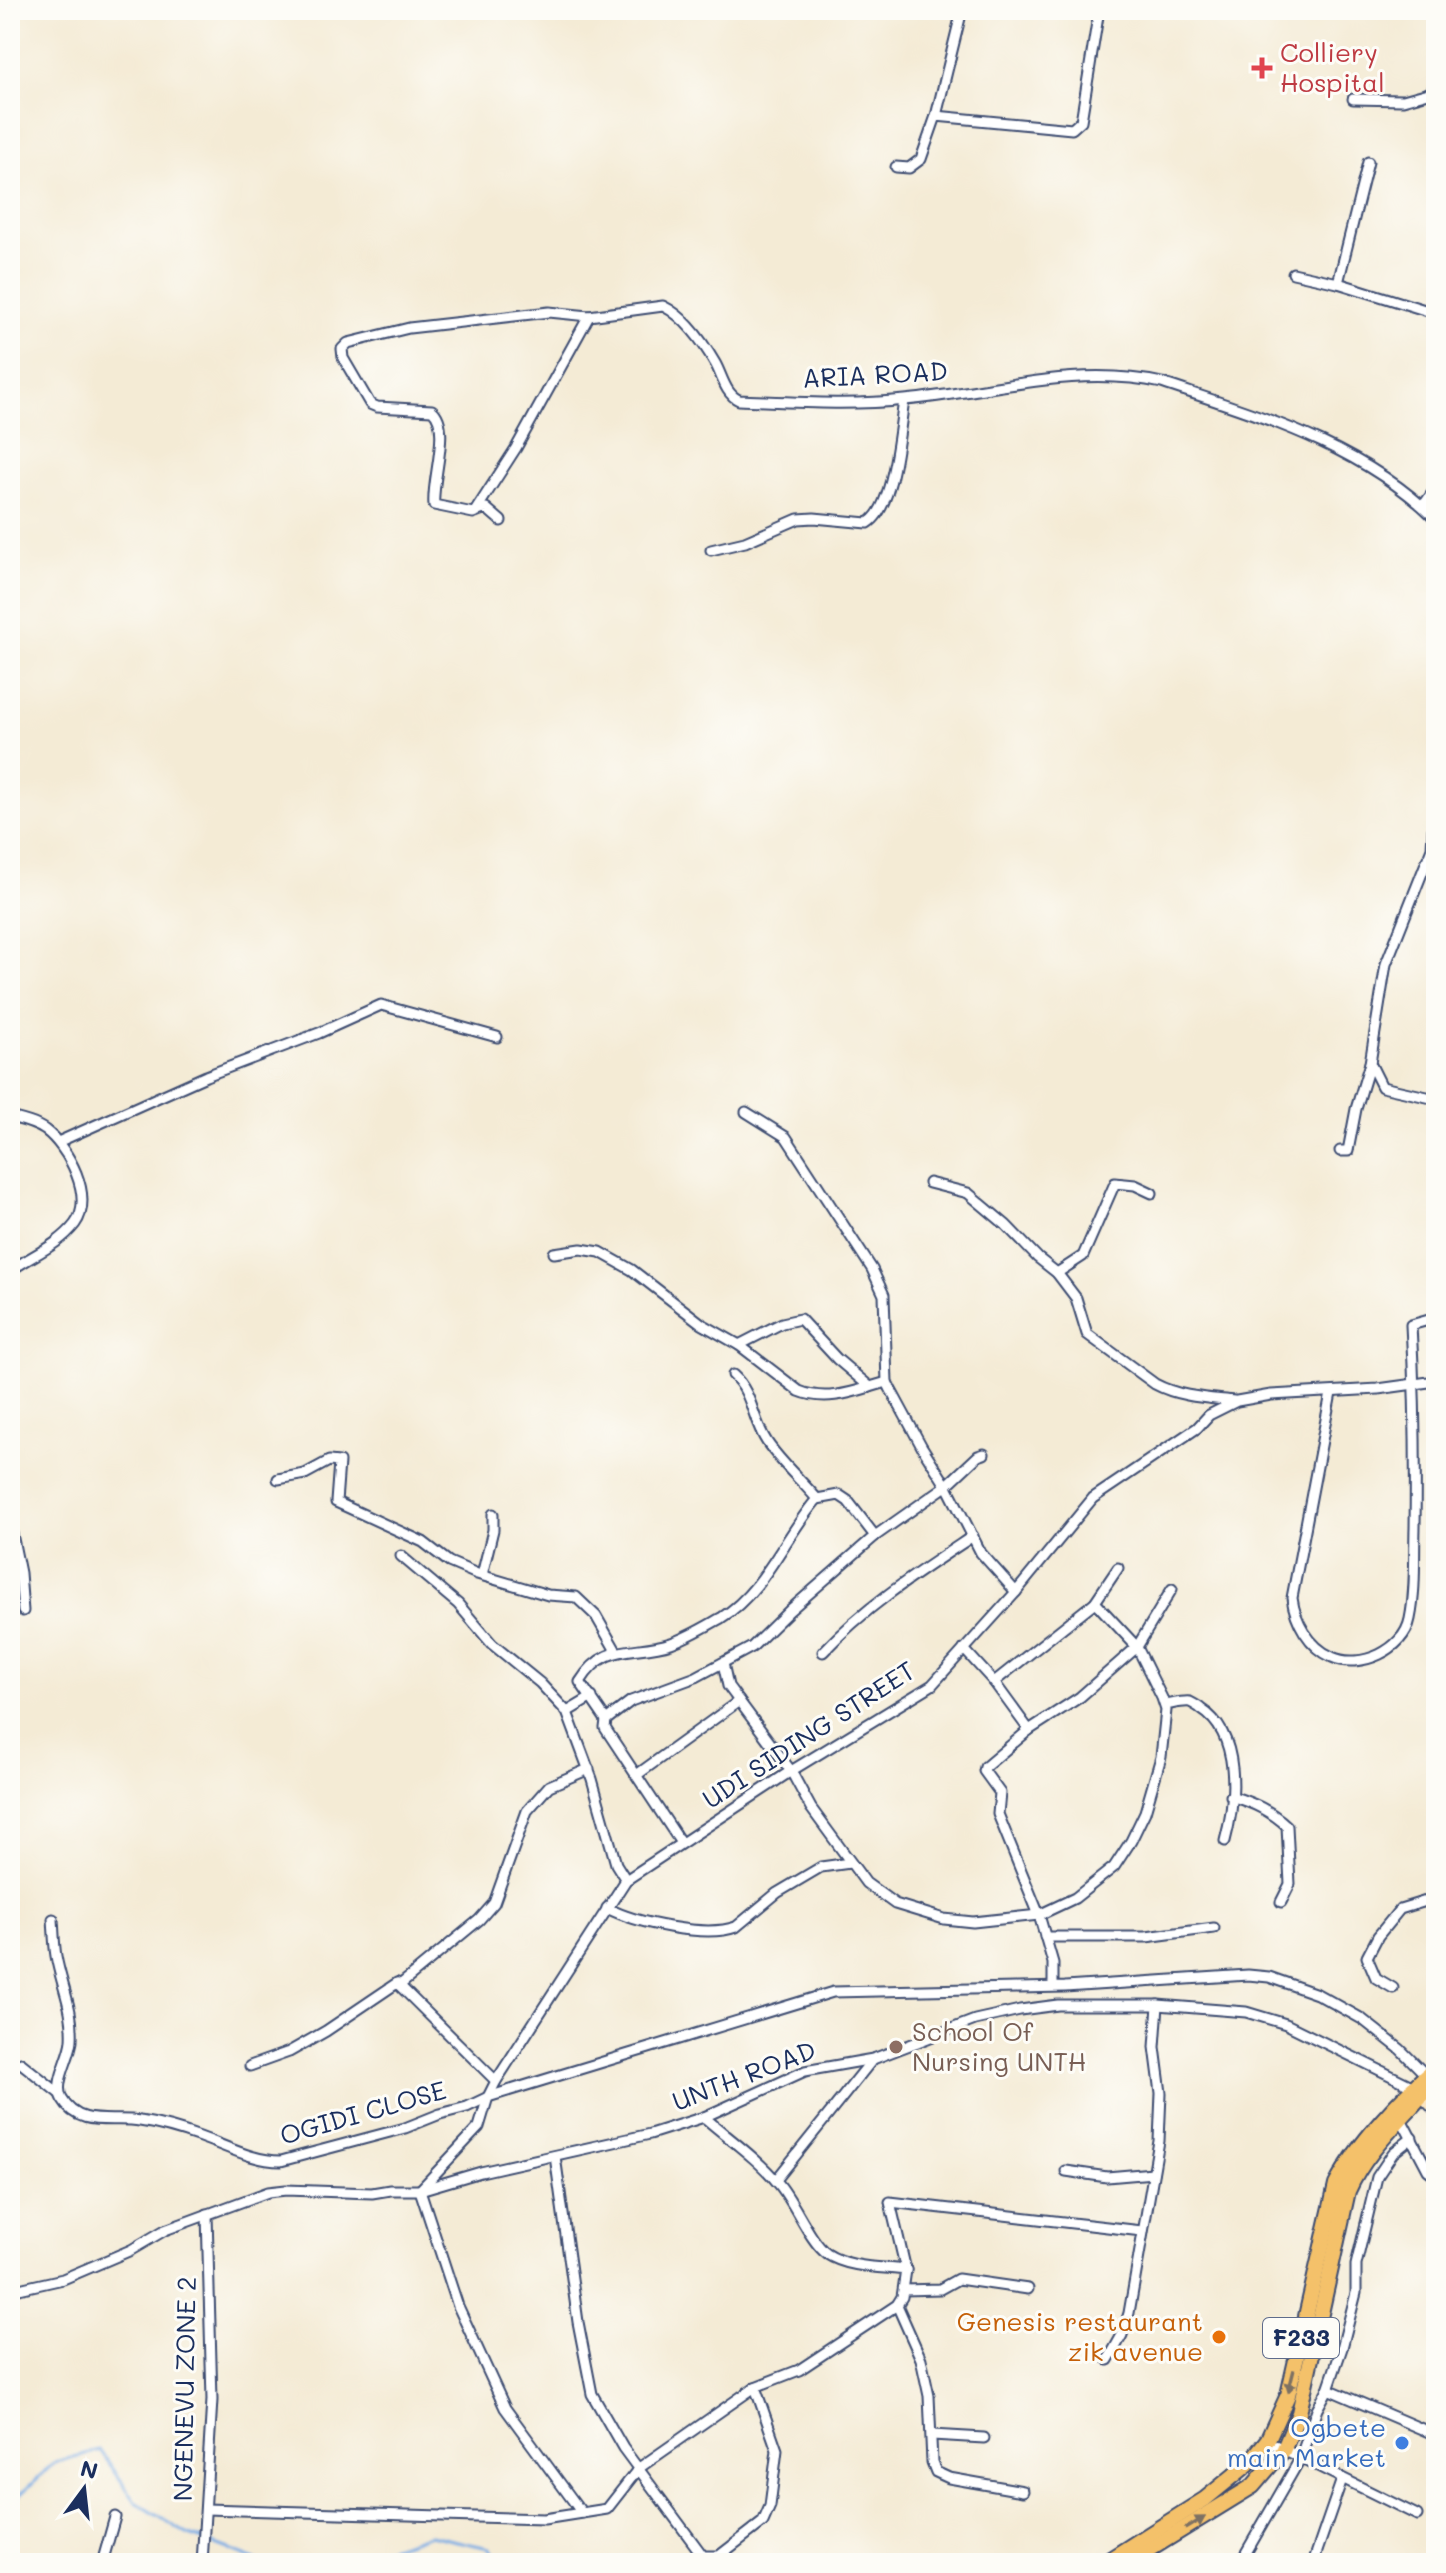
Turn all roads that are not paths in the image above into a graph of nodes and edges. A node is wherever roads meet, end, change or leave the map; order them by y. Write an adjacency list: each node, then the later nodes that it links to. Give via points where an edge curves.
1 (962, 10): 6 (street)
2 (1099, 10): 6 (street, via 1081,121 1072,129)
3 (1436, 75): 4 (street)
4 (1434, 91): 5 (street, via 1403,100)
5 (1353, 99)
6 (936, 116): 8 (street, via 921,159 909,168)
7 (1368, 162): 10 (street)
8 (896, 167)
9 (1293, 273): 10 (street)
10 (1338, 283): 11 (street)
11 (1436, 309)
12 (589, 316): 13 (street, ARIA ROAD, via 654,305 668,308 707,351 739,400); 16 (street, via 516,448); 16 (street, ARIA ROAD, via 549,312 398,330 342,349 370,404 437,414 441,429 434,505)
13 (904, 401): 15 (street, ARIA ROAD, via 1057,377 1152,381 1318,439 1365,464); 19 (street, via 894,463 875,519 798,519)
14 (1436, 488): 15 (street)
15 (1423, 506): 17 (street, ARIA ROAD)
16 (473, 513): 18 (street, via 486,508)
17 (1436, 519)
18 (501, 521)
19 (711, 550)
20 (1433, 829): 22 (street, via 1432,848 1386,964)
21 (497, 1037): 26 (street, via 381,1005)
22 (1370, 1063): 23 (street, via 1382,1087); 27 (street, via 1348,1151)
23 (1436, 1099)
24 (746, 1112): 37 (street, via 786,1137 872,1269 884,1295)
25 (10, 1117): 26 (street, via 43,1128)
26 (58, 1142): 31 (street, via 74,1165 79,1184 78,1220 63,1238)
27 (1340, 1151)
28 (929, 1183): 32 (street, via 968,1193)
29 (1152, 1193): 32 (street, via 1115,1183 1083,1256)
30 (554, 1253): 34 (street, via 600,1252)
31 (10, 1271)
32 (1057, 1273): 41 (street, via 1076,1298 1087,1334 1155,1384)
33 (1436, 1318): 38 (street, via 1411,1325)
34 (739, 1345): 39 (street, via 780,1379 810,1395); 39 (street, via 800,1319)
35 (733, 1375): 45 (street, via 750,1397 765,1440)
36 (1436, 1381): 38 (street, UDI SIDING STREET)
37 (887, 1382): 39 (street); 44 (street)
38 (1415, 1386): 40 (street, UDI SIDING STREET); 40 (street, via 1414,1568 1408,1630 1382,1653 1346,1661 1330,1656 1299,1625 1292,1598)
39 (870, 1387)
40 (1331, 1393): 41 (street, UDI SIDING STREET)
41 (1237, 1401): 54 (street, UDI SIDING STREET, via 1209,1415 1093,1498)
42 (984, 1454): 44 (street)
43 (278, 1479): 52 (street, via 339,1462 336,1502)
44 (946, 1486): 48 (street); 49 (street)
45 (817, 1499): 48 (street, via 839,1495); 59 (street, via 760,1579 725,1616 670,1643)
46 (493, 1514): 52 (street)
47 (10, 1524): 56 (street)
48 (875, 1536): 61 (street, via 752,1647)
49 (973, 1536): 54 (street, via 981,1553); 60 (street, via 893,1589)
50 (401, 1556): 66 (street, via 458,1604 492,1644)
51 (1118, 1568): 55 (street)
52 (482, 1575): 59 (street, via 548,1595 576,1597 596,1616)
53 (1172, 1589): 57 (street)
54 (1016, 1592): 58 (street, UDI SIDING STREET)
55 (1095, 1602): 57 (street); 62 (street)
56 (23, 1611)
57 (1137, 1647): 65 (street); 68 (street, via 1080,1697)
58 (964, 1649): 62 (street); 70 (street, UDI SIDING STREET, via 932,1685)
59 (616, 1651): 63 (street, via 581,1678)
60 (823, 1652)
61 (723, 1663): 64 (street, via 728,1686); 67 (street, via 631,1701)
62 (994, 1682): 68 (street)
63 (592, 1697): 66 (street); 67 (street)
64 (739, 1701): 70 (street); 71 (street)
65 (1165, 1705): 72 (street, via 1192,1702 1214,1716 1227,1739); 80 (street, via 1156,1779 1131,1841 1096,1884)
66 (567, 1712): 69 (street)
67 (606, 1720): 71 (street, via 605,1728)
68 (1029, 1730): 80 (street, via 984,1771 1000,1793 998,1814)
69 (589, 1769): 76 (street, via 613,1855); 84 (street, via 549,1786 527,1811 494,1903)
70 (791, 1771): 74 (street, UDI SIDING STREET); 75 (street)
71 (638, 1774): 74 (street)
72 (1231, 1796): 73 (street); 78 (street, via 1273,1813 1287,1826 1290,1884)
73 (1225, 1841)
74 (681, 1843): 76 (street, UDI SIDING STREET)
75 (850, 1863): 79 (street, via 821,1867 728,1930 687,1929); 80 (street, via 885,1898 912,1911 973,1922)
76 (626, 1880): 79 (street, UDI SIDING STREET)
77 (1436, 1898): 86 (street, via 1400,1909 1372,1946 1367,1957 1376,1978)
78 (1281, 1902)
79 (607, 1908): 92 (street, UDI SIDING STREET)
80 (1039, 1915): 83 (street)
81 (53, 1919): 94 (street, via 55,1954 72,2017 72,2044)
82 (1214, 1928): 83 (street, via 1146,1937)
83 (1045, 1937): 85 (street)
84 (400, 1985): 90 (street, via 289,2052); 92 (street)
85 (1053, 1985): 91 (street, OGIDI CLOSE, via 1269,1977 1317,1994 1362,2019); 95 (street, OGIDI CLOSE, via 833,1992)
86 (1393, 1988)
87 (1158, 2005): 88 (street, UNTH ROAD, via 1020,2010 970,2021); 93 (street, UNTH ROAD, via 1266,2017); 102 (street, via 1155,2047 1161,2120)
88 (873, 2059): 98 (street, UNTH ROAD, via 805,2071); 104 (street)
89 (21, 2063): 94 (street, OGIDI CLOSE)
90 (250, 2066)
91 (1433, 2073): 93 (main road, F233)
92 (496, 2081): 95 (street, UDI SIDING STREET)
93 (1420, 2092): 96 (street); 97 (main road, F233)
94 (60, 2094): 95 (street, OGIDI CLOSE, via 80,2116 142,2121 267,2161 374,2137)
95 (488, 2097): 105 (street, UDI SIDING STREET, via 479,2127)
96 (1436, 2108)
97 (1398, 2113): 99 (street); 119 (main road, F233, one-way to 119, via 1360,2147 1336,2185 1288,2395); 120 (main road, F233, via 1348,2191 1300,2405)
98 (704, 2117): 100 (street, UNTH ROAD); 104 (street)
99 (1412, 2138): 103 (street); 115 (street, via 1393,2153 1377,2177 1356,2265 1356,2293)
100 (555, 2156): 105 (street, UNTH ROAD); 122 (street, via 592,2394)
101 (1066, 2171): 102 (street, via 1107,2177)
102 (1153, 2173): 107 (street)
103 (1436, 2176)
104 (776, 2180): 108 (street, via 828,2255)
105 (420, 2190): 106 (street, UNTH ROAD, via 268,2192); 126 (street, via 458,2306 505,2408)
106 (207, 2214): 111 (street, UNTH ROAD, via 63,2279); 125 (street, NGENEVU ZONE 2, via 212,2400)
107 (1142, 2231): 108 (street, via 890,2202); 113 (street, via 1129,2313)
108 (906, 2270): 110 (street)
109 (1028, 2289): 110 (street, via 958,2279 940,2289)
110 (904, 2290): 112 (street)
111 (10, 2291)
112 (897, 2305): 114 (street, via 799,2370); 116 (street, via 921,2359)
113 (1108, 2360)
114 (755, 2387): 122 (street); 122 (street, via 777,2450 770,2506 763,2522 719,2556 703,2556)
115 (1328, 2389): 117 (street); 121 (street)
116 (932, 2435): 118 (street); 124 (street, via 936,2472)
117 (1436, 2435)
118 (984, 2438)
119 (1267, 2441): 120 (street); 132 (main road, F233, via 1205,2499)
120 (1283, 2451): 121 (street); 133 (main road, F233, one-way to 120, via 1253,2486)
121 (1300, 2459): 123 (street); 129 (street)
122 (639, 2468): 126 (street, via 607,2509)
123 (1342, 2479): 127 (street); 134 (street)
124 (1023, 2491)
125 (206, 2509): 126 (street, via 544,2519); 131 (street, NGENEVU ZONE 2)
126 (582, 2513)
127 (1417, 2515)
128 (115, 2517): 130 (street)
129 (1243, 2558)
130 (102, 2563)
131 (202, 2563)
132 (1104, 2563)
133 (1128, 2563)
134 (1313, 2563)

